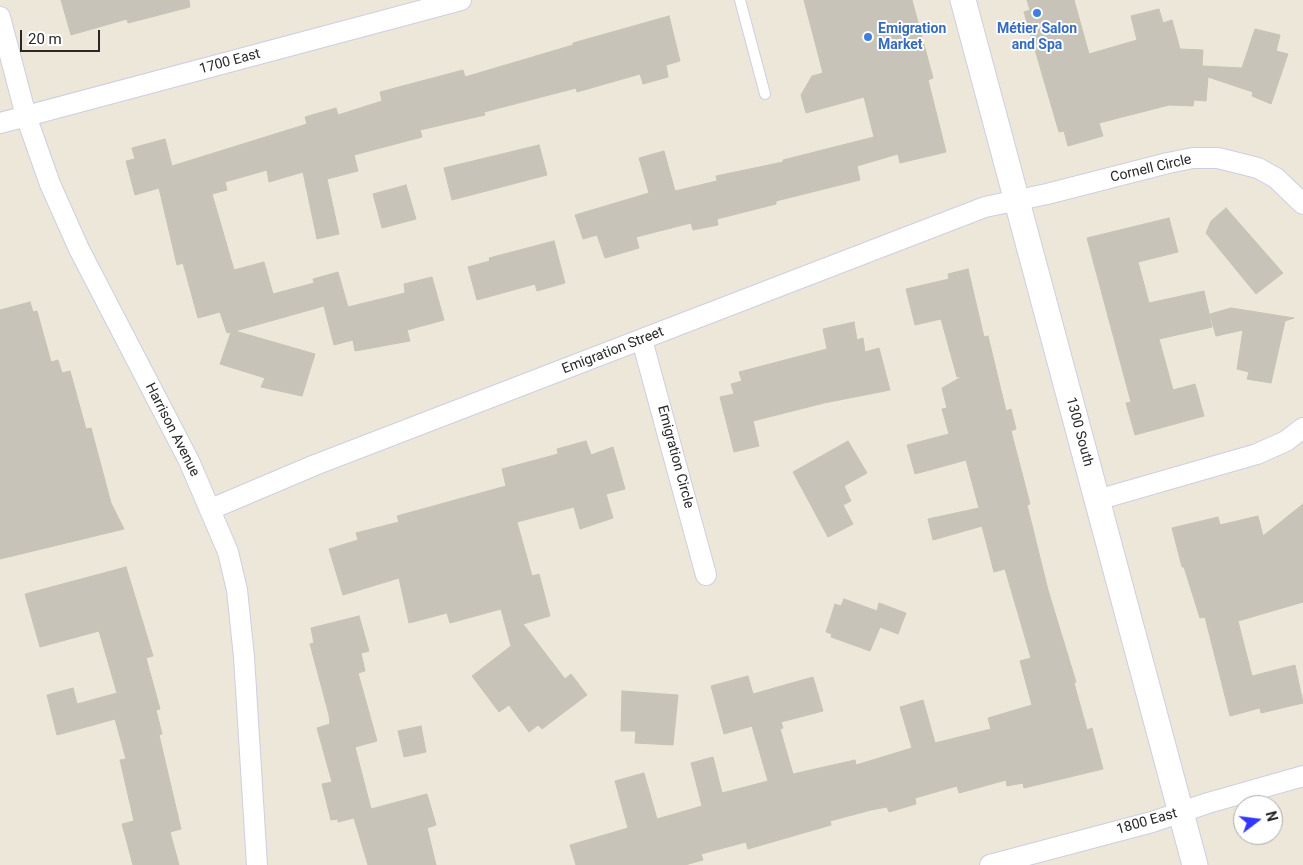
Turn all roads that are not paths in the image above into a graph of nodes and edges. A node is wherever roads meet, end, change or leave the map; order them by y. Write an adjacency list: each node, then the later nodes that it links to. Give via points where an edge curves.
1 (461, 0): 4 (street, 1700 East)
2 (740, 0): 6 (lane)
3 (963, 0): 9 (street, 1300 South)
4 (398, 8): 7 (street, 1700 East)
5 (0, 17): 7 (street, Harrison Avenue)
6 (765, 94)
7 (26, 116): 8 (street, 1700 East); 14 (street, Harrison Avenue, via 50,184 79,249)
8 (0, 123)
9 (1017, 200): 10 (street, Cornell Circle, via 1168,163 1218,158 1258,168 1276,178); 11 (street, Emigration Street, via 956,217); 13 (street, 1300 South)
10 (1303, 204)
11 (642, 340): 14 (street, Emigration Street, via 323,462); 15 (street, Emigration Circle)
12 (1303, 428): 13 (street, via 1286,441 1257,454)
13 (1097, 500): 17 (street, 1300 South)
14 (211, 509): 18 (street, Harrison Avenue, via 228,552 237,590)
15 (706, 575)
16 (1303, 776): 17 (street, 1800 East)
17 (1181, 812): 19 (street, 1800 East); 20 (street, 1300 South)
18 (257, 865)
19 (990, 865)
20 (1195, 865)

